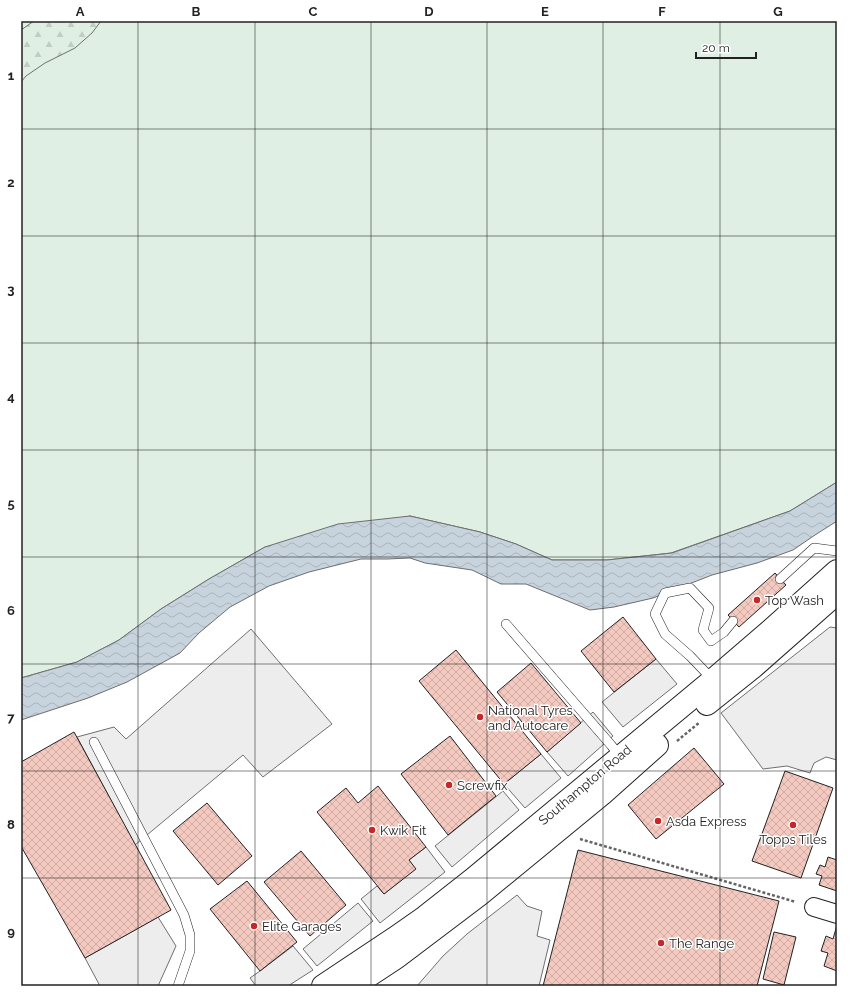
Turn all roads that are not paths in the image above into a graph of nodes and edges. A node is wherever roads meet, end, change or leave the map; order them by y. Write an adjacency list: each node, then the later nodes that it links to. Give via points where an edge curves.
1 (837, 551): 3 (lane, via 814,548)
2 (837, 571): 7 (highway, Southampton Road)
3 (780, 579)
4 (837, 593): 14 (highway, Southampton Road, via 752,668 645,754 602,794 479,895 397,957)
5 (734, 621): 7 (lane, via 711,641 703,630 708,608 690,588 665,593 655,614 665,634)
6 (506, 624): 9 (lane)
7 (713, 680): 9 (highway, Southampton Road)
8 (94, 742): 12 (lane, via 184,915 190,935 190,951)
9 (620, 756): 13 (highway, Southampton Road, via 425,917)
10 (814, 907): 11 (street)
11 (837, 914)
12 (178, 986)
13 (323, 986)
14 (353, 986)

